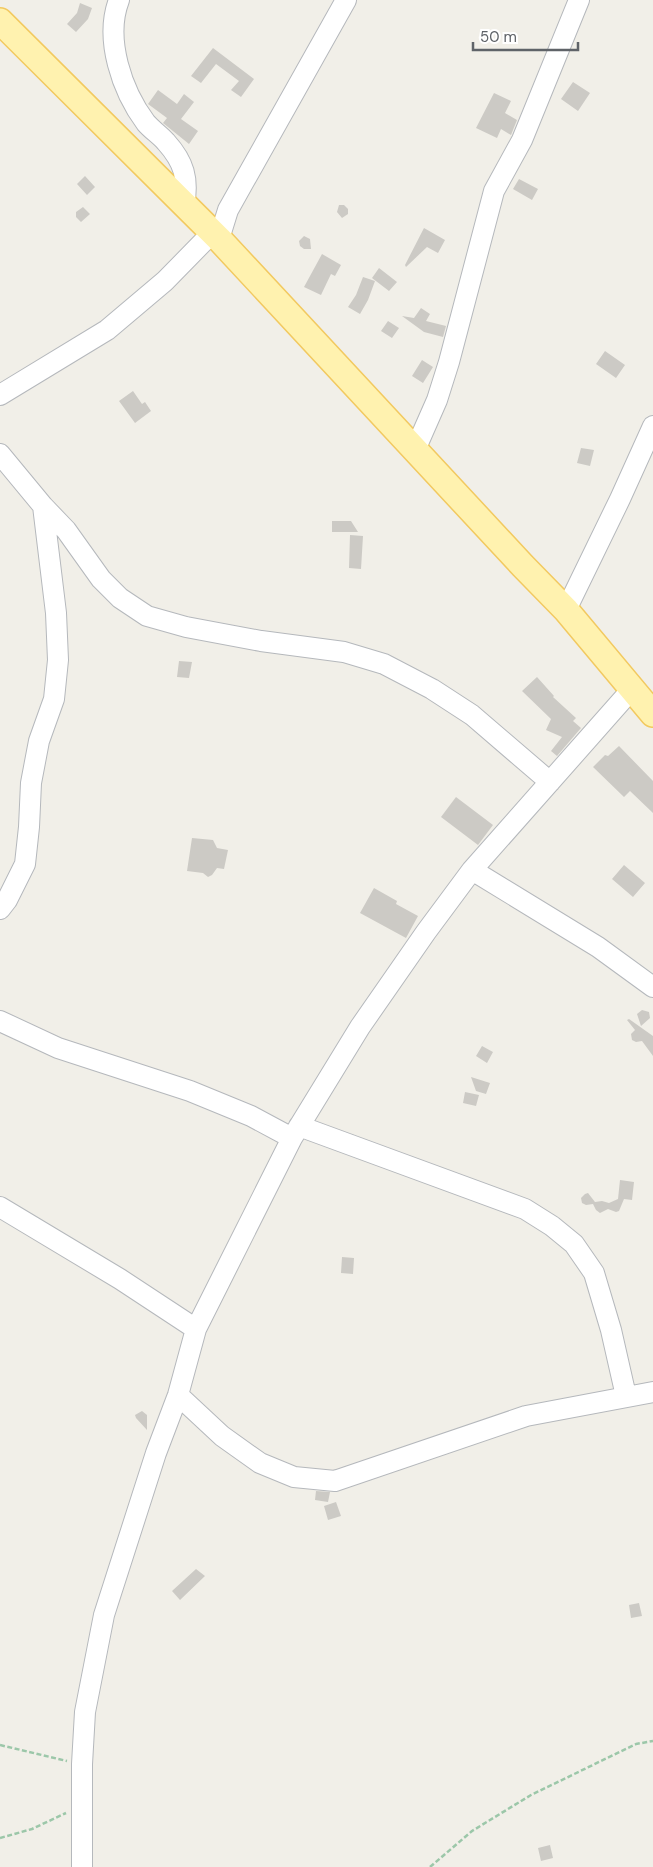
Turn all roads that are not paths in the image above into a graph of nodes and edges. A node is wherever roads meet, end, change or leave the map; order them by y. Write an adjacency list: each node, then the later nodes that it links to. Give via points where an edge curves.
1 (119, 0): 5 (street, via 113,46 125,86 147,125 166,141 184,165)
2 (346, 0): 6 (street)
3 (579, 0): 9 (street, via 522,140 494,191 450,362 438,400)
4 (0, 20): 5 (main road)
5 (184, 205): 6 (main road)
6 (216, 236): 7 (street, via 107,330); 9 (main road)
7 (0, 395)
8 (653, 426): 12 (street)
9 (415, 450): 12 (main road)
10 (0, 454): 11 (street)
11 (43, 506): 15 (street, via 66,530 101,579 120,598 147,616 261,641 344,652 384,664 472,715); 17 (street, via 56,613 58,660 54,699 38,741 31,783 25,864)
12 (566, 610): 13 (main road)
13 (632, 690): 14 (main road); 15 (street)
14 (653, 714)
15 (550, 782): 16 (street)
16 (472, 870): 18 (street, via 598,947); 20 (street, via 360,1027)
17 (0, 908)
18 (653, 986)
19 (0, 1021): 20 (street, via 58,1048 190,1091)
20 (296, 1132): 22 (street); 25 (street, via 524,1209 552,1226 574,1244 594,1273)
21 (0, 1207): 22 (street)
22 (196, 1328): 24 (street)
23 (653, 1392): 25 (street)
24 (178, 1395): 25 (street, via 222,1436 260,1463 294,1477 335,1481 526,1416); 26 (street, via 104,1615 85,1712)
25 (626, 1396)
26 (82, 1867)

